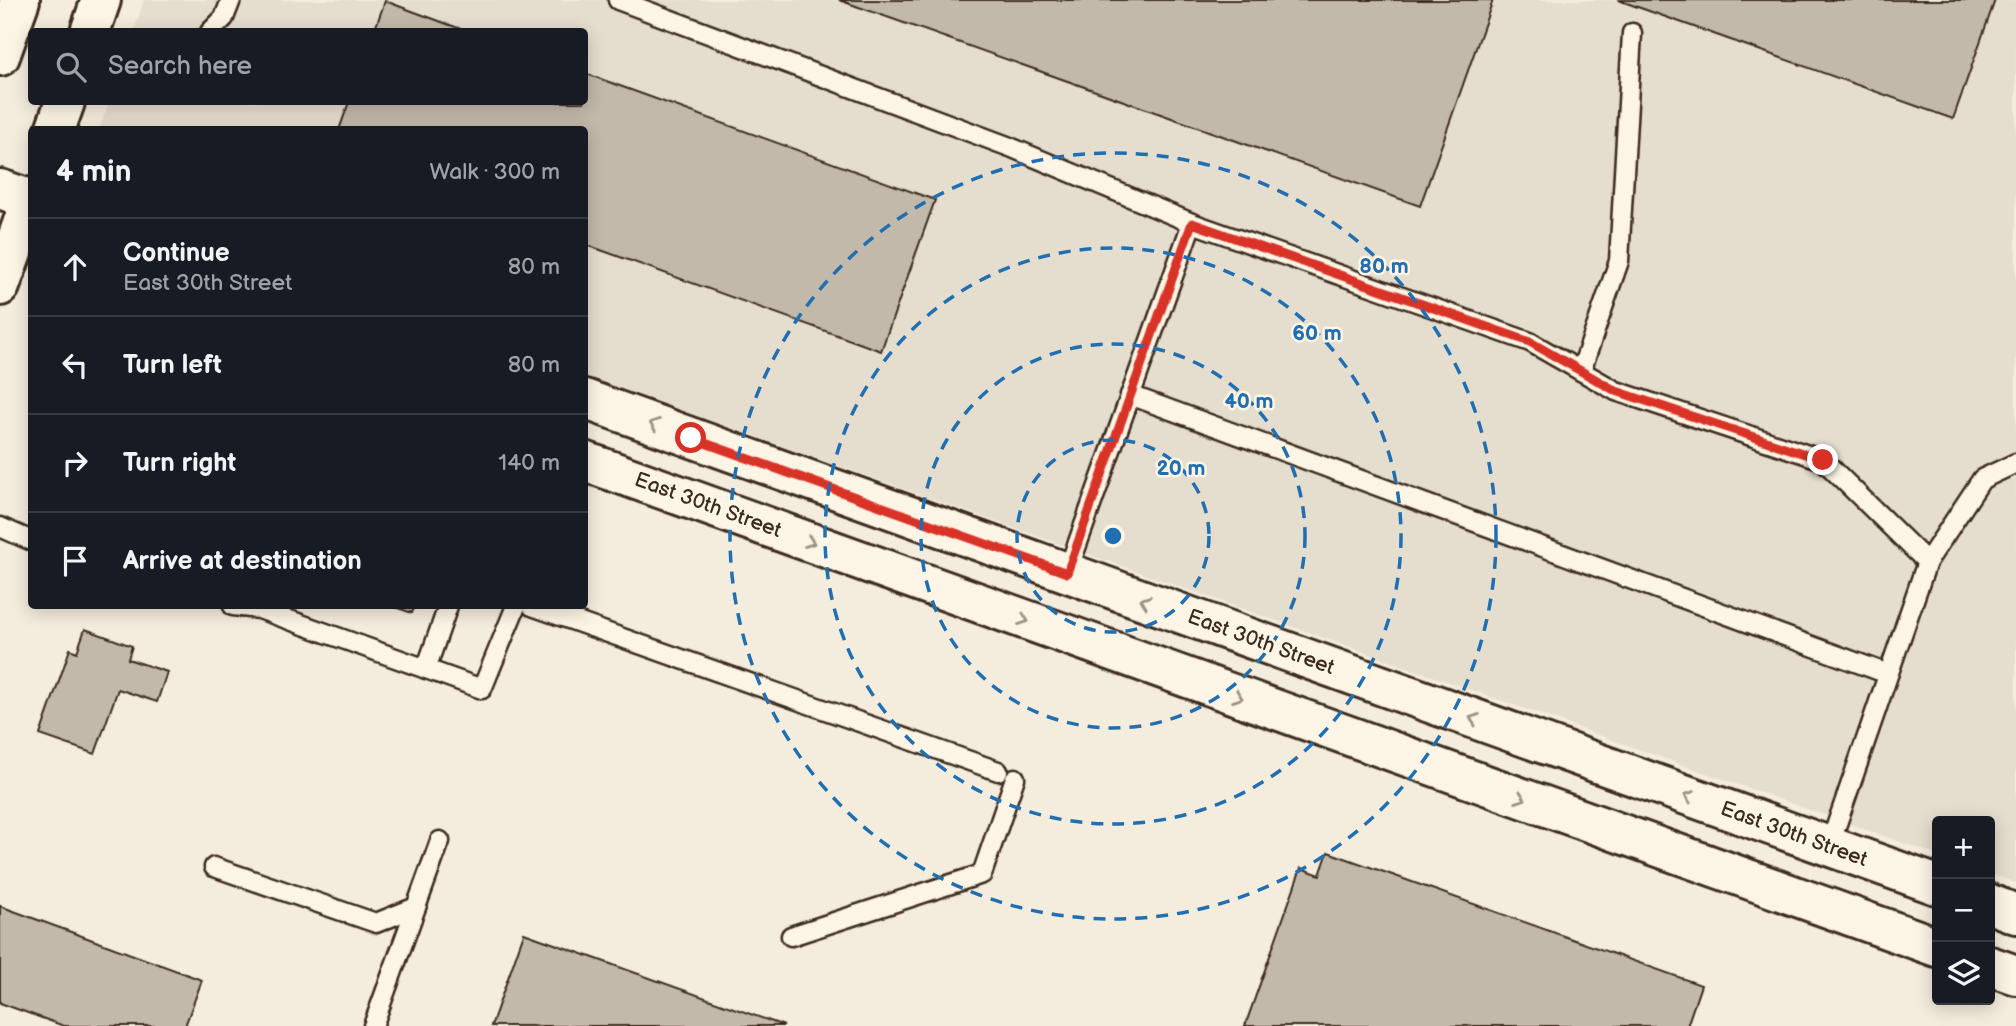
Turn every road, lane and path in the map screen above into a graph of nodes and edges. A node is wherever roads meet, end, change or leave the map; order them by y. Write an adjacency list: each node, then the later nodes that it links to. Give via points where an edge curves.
1 (20, 0): 8 (main road)
2 (101, 0): 5 (main road)
3 (231, 0): 6 (lane)
4 (618, 0): 14 (lane, via 1010,146)
5 (91, 28)
6 (215, 28)
7 (1632, 33): 16 (lane, via 1619,261)
8 (0, 55)
9 (64, 105): 10 (main road)
10 (56, 126)
11 (0, 189): 12 (main road)
12 (28, 198)
13 (28, 208): 15 (main road)
14 (1192, 223): 16 (lane, via 1530,342); 17 (lane)
15 (10, 264)
16 (1581, 371): 23 (lane, via 1616,391 1823,460)
17 (1130, 395): 24 (lane); 30 (lane)
18 (588, 400): 24 (main road, East 30th Street, one-way to 18)
19 (588, 462): 41 (main road, East 30th Street, one-way to 41)
20 (2016, 463): 23 (lane, via 1982,479)
21 (0, 527): 22 (lane)
22 (28, 539)
23 (1927, 562): 30 (lane)
24 (1067, 573): 34 (main road, East 30th Street, one-way to 24)
25 (259, 609): 29 (lane)
26 (447, 609): 29 (lane)
27 (515, 609): 29 (lane, via 482,689)
28 (540, 609): 31 (lane)
29 (426, 669)
30 (1888, 674): 34 (lane)
31 (998, 771)
32 (1015, 778): 40 (lane, via 982,874)
33 (440, 841): 38 (lane)
34 (1829, 847): 36 (main road, East 30th Street)
35 (214, 867): 38 (lane, via 376,923)
36 (1932, 883)
37 (1995, 906): 39 (main road)
38 (416, 907): 44 (lane)
39 (2016, 914)
40 (791, 936)
41 (1932, 945)
42 (1995, 968): 43 (main road)
43 (2016, 975)
44 (373, 1026)

